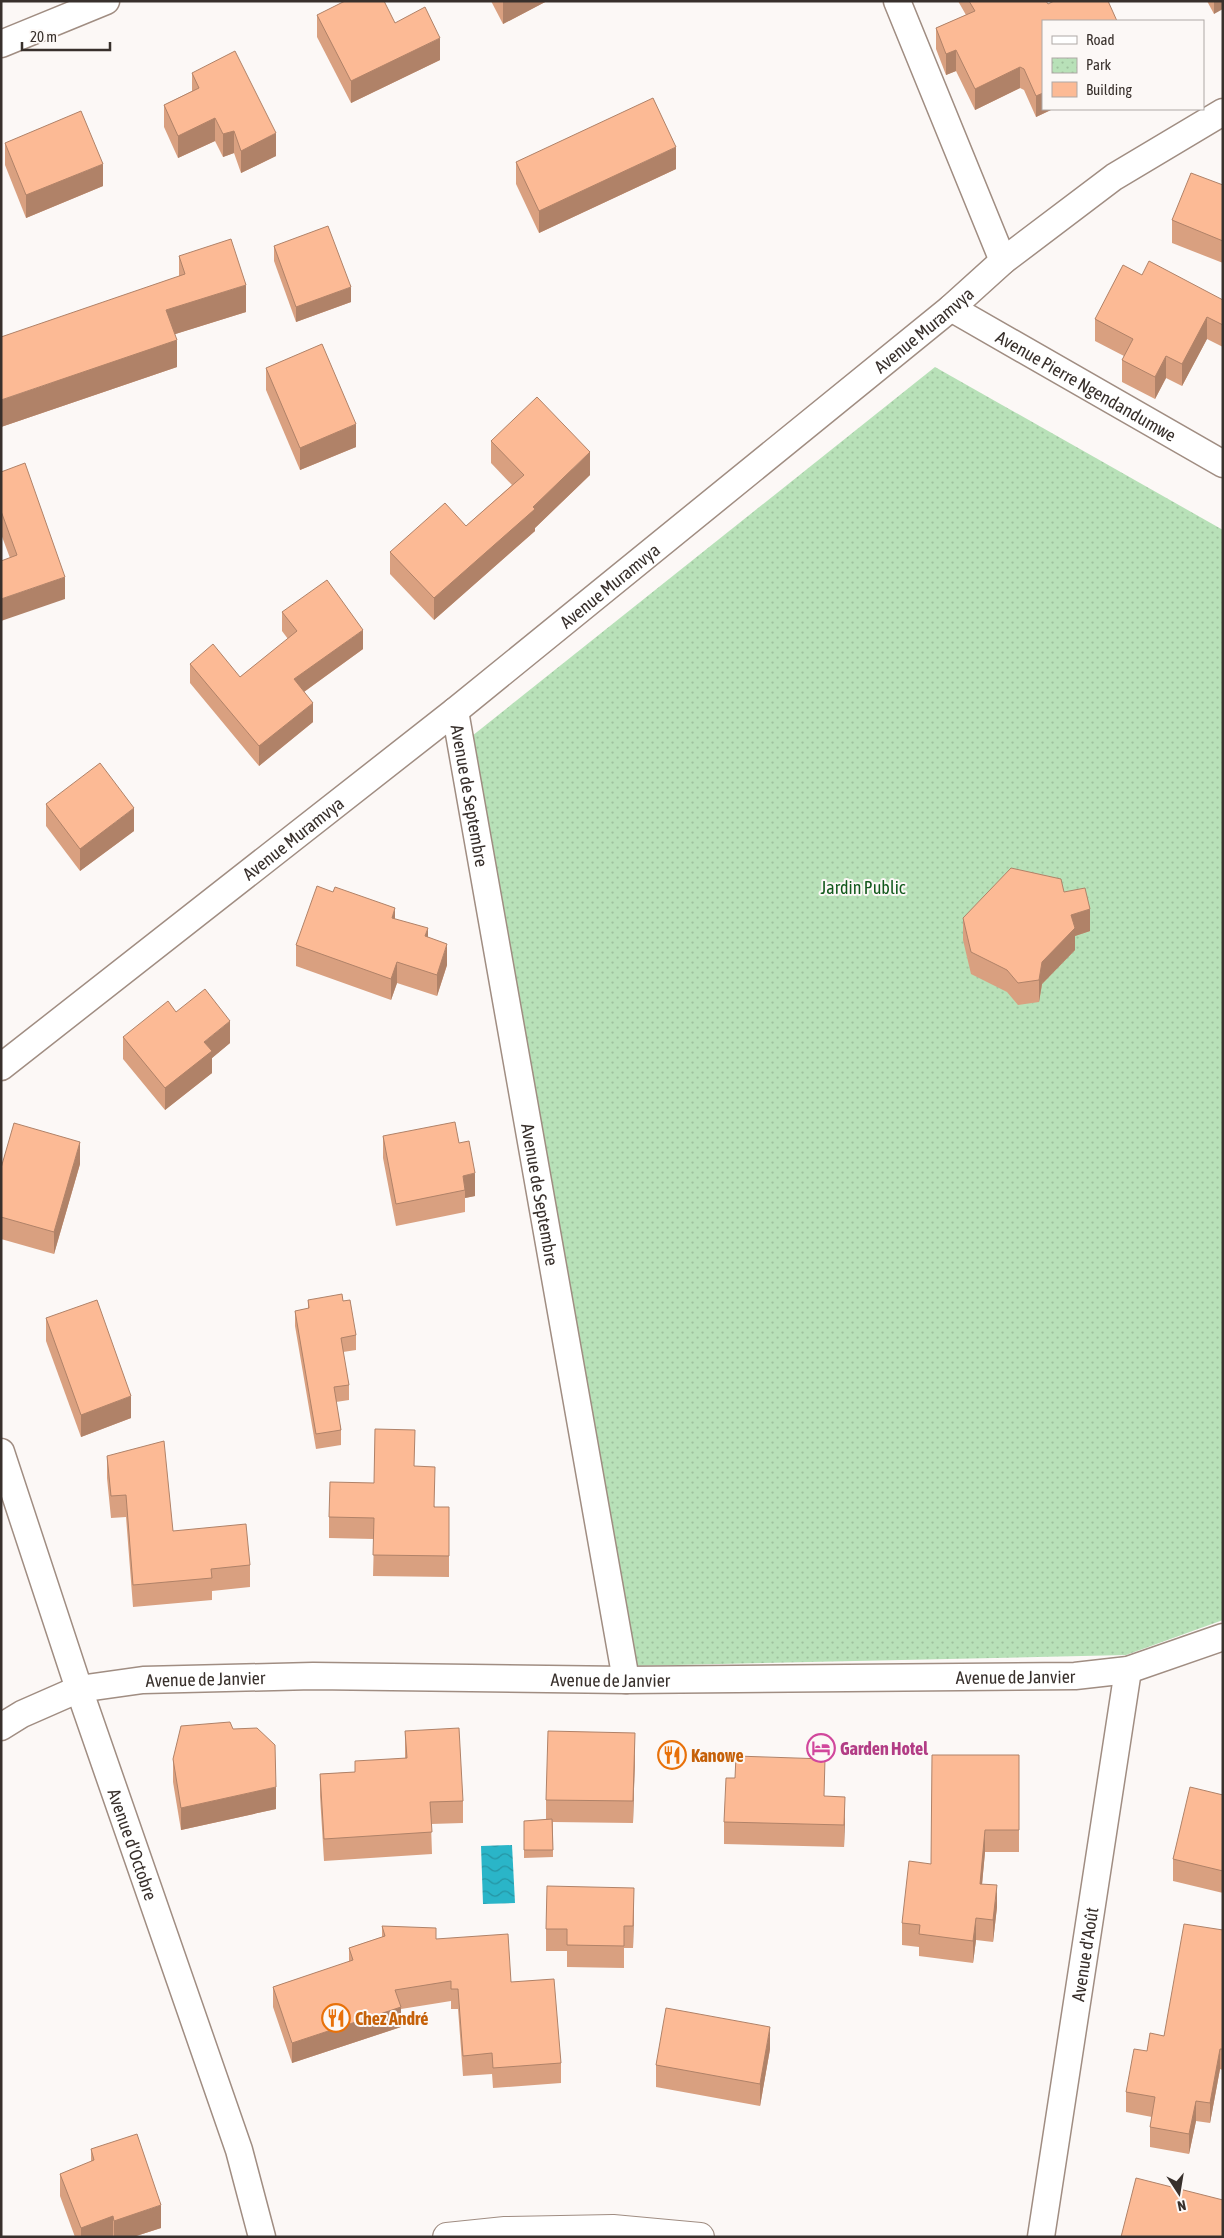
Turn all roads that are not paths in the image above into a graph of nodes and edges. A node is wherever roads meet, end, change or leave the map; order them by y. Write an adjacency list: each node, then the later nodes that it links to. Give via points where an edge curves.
1 (106, 1): 3 (street)
2 (897, 1): 5 (street)
3 (1, 44)
4 (1223, 112): 5 (street, Avenue Muramvya, via 1114,177)
5 (1003, 261): 6 (street, Avenue Muramvya)
6 (951, 308): 7 (street, Avenue Pierre Ngendandumwe); 8 (street, Avenue Muramvya)
7 (1223, 464)
8 (455, 711): 9 (street, Avenue Muramvya); 13 (street, Avenue de Septembre)
9 (1, 1066)
10 (1, 1452): 14 (street, Avenue d'Octobre)
11 (1223, 1637): 12 (street, Avenue de Janvier)
12 (1128, 1670): 13 (street, Avenue de Janvier, via 1075,1676); 19 (street, Avenue d'Août)
13 (626, 1680): 14 (street, Avenue de Janvier, via 313,1676 144,1680)
14 (80, 1689): 15 (street, Avenue de Janvier, via 22,1714); 16 (street, Avenue d'Octobre, via 240,2150)
15 (1, 1727)
16 (262, 2237)
17 (447, 2237): 18 (street, via 505,2231 613,2229)
18 (700, 2237)
19 (1041, 2237)

